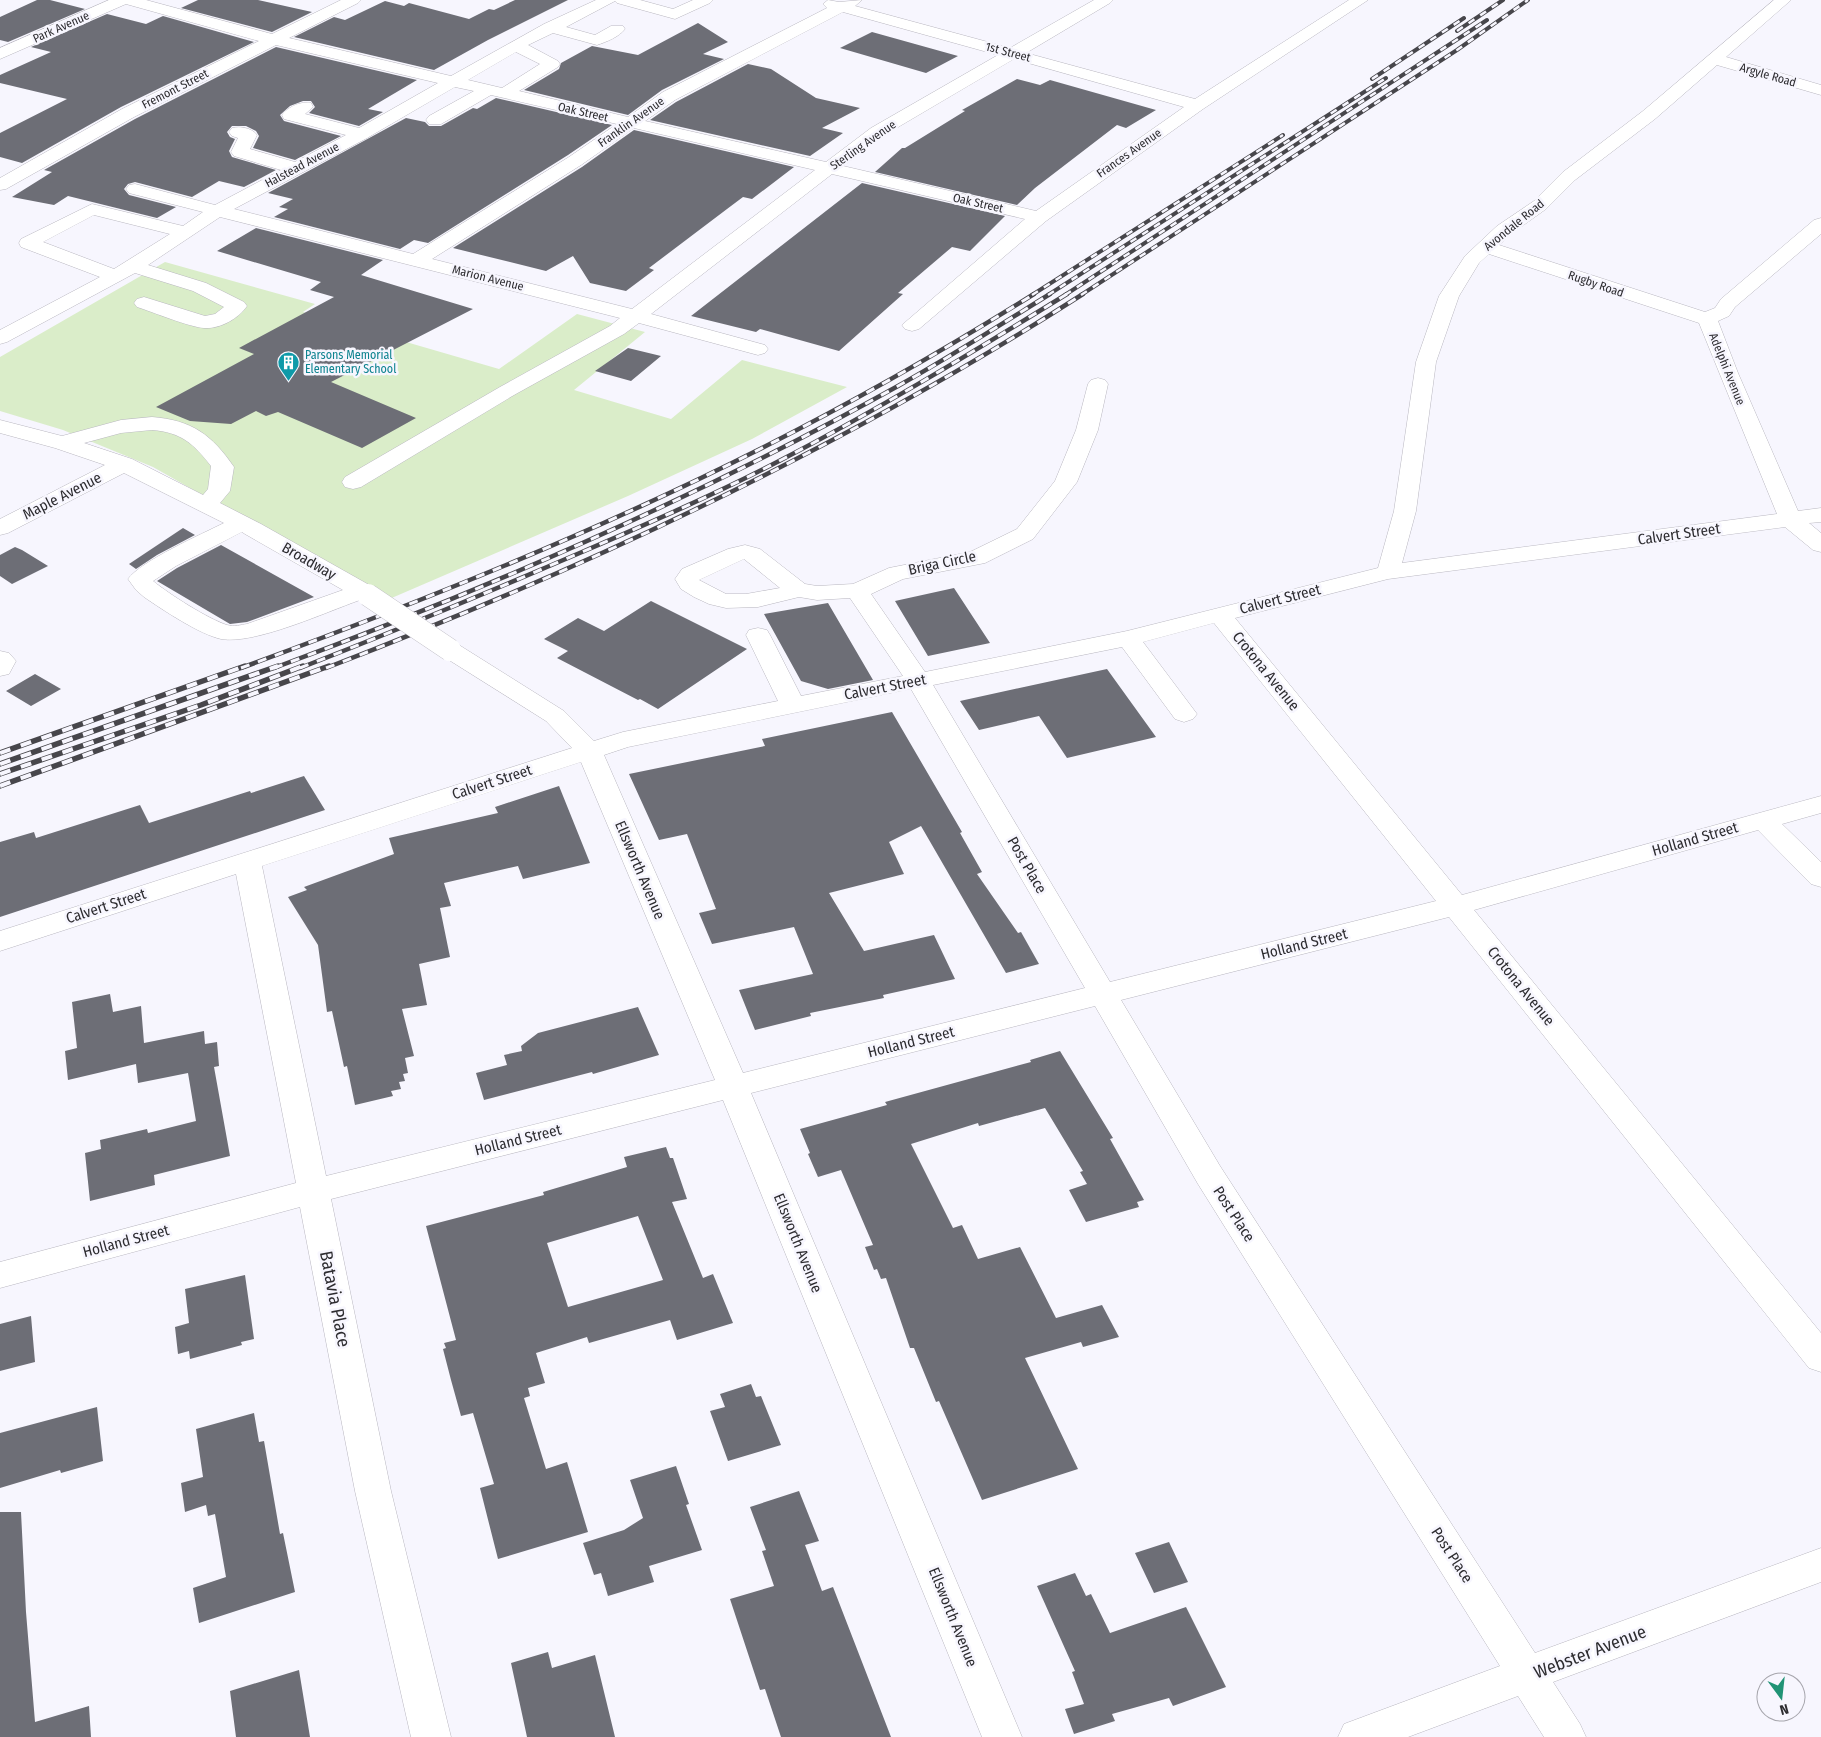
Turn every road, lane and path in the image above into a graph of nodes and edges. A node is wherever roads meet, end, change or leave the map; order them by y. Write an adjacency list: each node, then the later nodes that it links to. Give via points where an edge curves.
1 (122, 0): 17 (street, Park Avenue)
2 (129, 0): 14 (street, Oak Street)
3 (353, 0): 14 (street, Fremont Street)
4 (608, 0): 12 (street, Halstead Avenue)
5 (622, 0): 6 (street, via 675,14)
6 (706, 0)
7 (818, 0): 11 (street, 1st Street)
8 (1105, 0): 16 (street, Sterling Avenue)
9 (1360, 0): 24 (street, Frances Avenue)
10 (1782, 0): 18 (street, Avondale Road)
11 (848, 3): 16 (street, 1st Street); 27 (street, Franklin Avenue, via 670,96)
12 (550, 27): 13 (street, via 597,40); 15 (street, Halstead Avenue)
13 (617, 29)
14 (273, 40): 20 (street, Oak Street); 32 (street, Fremont Street, via 128,113)
15 (516, 45): 19 (street, Halstead Avenue); 21 (street, via 552,64)
16 (1011, 53): 24 (street, 1st Street); 31 (street, Sterling Avenue, via 877,132)
17 (0, 54)
18 (1715, 59): 22 (street, Argyle Road); 38 (street, Avondale Road)
19 (469, 72): 20 (street, Halstead Avenue); 21 (street)
20 (453, 82): 23 (street, Oak Street); 25 (street, Halstead Avenue)
21 (519, 84): 23 (street)
22 (1821, 90)
23 (495, 92): 25 (street, via 441,117); 27 (street, Oak Street)
24 (1198, 105): 35 (street, Frances Avenue)
25 (412, 106): 29 (street, Halstead Avenue)
26 (305, 107): 29 (street, via 290,115)
27 (630, 123): 31 (street, Oak Street); 39 (street, Franklin Avenue)
28 (238, 132): 30 (street, via 248,135 240,152)
29 (361, 134): 30 (street, Halstead Avenue)
30 (295, 168): 34 (street, Halstead Avenue)
31 (829, 169): 35 (street, Oak Street); 42 (street, Sterling Avenue)
32 (0, 185)
33 (135, 188): 34 (street, Marion Avenue)
34 (217, 211): 37 (street, Halstead Avenue); 39 (street, Marion Avenue)
35 (1039, 217): 44 (street, Frances Avenue)
36 (1821, 224): 43 (street, Adelphi Avenue, via 1728,303 1722,312)
37 (185, 232): 40 (street, Halstead Avenue); 40 (street, via 92,209 28,243)
38 (1486, 247): 43 (street, Rugby Road); 58 (street, Avondale Road, via 1472,260 1449,296 1426,362 1405,511)
39 (417, 260): 42 (street, Marion Avenue)
40 (124, 271): 41 (street, via 190,284 237,306 220,319 204,322); 45 (street, Halstead Avenue)
41 (144, 303)
42 (638, 315): 46 (street, Marion Avenue); 51 (street, Sterling Avenue)
43 (1707, 318): 54 (street, Adelphi Avenue)
44 (912, 325)
45 (0, 338)
46 (758, 349)
47 (1098, 384): 60 (street, Briga Circle, via 1087,430 1066,482 1025,534 977,558 897,573)
48 (0, 426): 49 (street, Broadway)
49 (63, 443): 50 (street, Broadway); 52 (street, via 150,422 181,428 207,446 223,467 219,491)
50 (124, 464): 52 (street, Broadway); 56 (street, Maple Avenue)
51 (353, 482)
52 (206, 504): 55 (street, Broadway)
53 (1821, 515): 54 (street, Calvert Street)
54 (1790, 519): 57 (street, Adelphi Avenue); 58 (street, Calvert Street)
55 (242, 523): 61 (street, Broadway); 61 (street, via 155,569 140,579 141,582 154,594 229,633 251,631)
56 (0, 528)
57 (1821, 545)
58 (1388, 572): 62 (street, Calvert Street)
59 (798, 590): 60 (street, via 817,593)
60 (857, 591): 67 (street)
61 (366, 593): 70 (street, Broadway, bridge, via 555,716)
62 (1220, 614): 64 (street, Calvert Street); 75 (street, Crotona Avenue)
63 (758, 634): 68 (street)
64 (1128, 638): 67 (street, Calvert Street); 69 (street)
65 (0, 658): 66 (street, via 4,661)
66 (0, 669)
67 (918, 680): 68 (street, Calvert Street); 77 (street, Post Place)
68 (793, 706): 70 (street, Calvert Street, via 623,740)
69 (1184, 714)
70 (589, 750): 73 (street, Calvert Street); 78 (street, Ellsworth Avenue)
71 (1821, 804): 72 (street, Holland Street)
72 (1763, 820): 74 (street); 75 (street, Holland Street)
73 (247, 860): 76 (street, Calvert Street); 79 (street, Batavia Place)
74 (1821, 878)
75 (1456, 906): 77 (street, Holland Street); 81 (street, Crotona Avenue)
76 (0, 941)
77 (1103, 995): 78 (street, Holland Street); 83 (street, Post Place, via 1209,1175)
78 (733, 1086): 79 (street, Holland Street); 85 (street, Ellsworth Avenue)
79 (313, 1191): 80 (street, Holland Street); 84 (street, Batavia Place, via 373,1491)
80 (0, 1275)
81 (1821, 1358)
82 (1821, 1566): 83 (street, Webster Avenue)
83 (1528, 1675): 86 (street, Webster Avenue); 87 (street, Post Place)
84 (430, 1737)
85 (1002, 1737)
86 (1358, 1737)
87 (1566, 1737)

